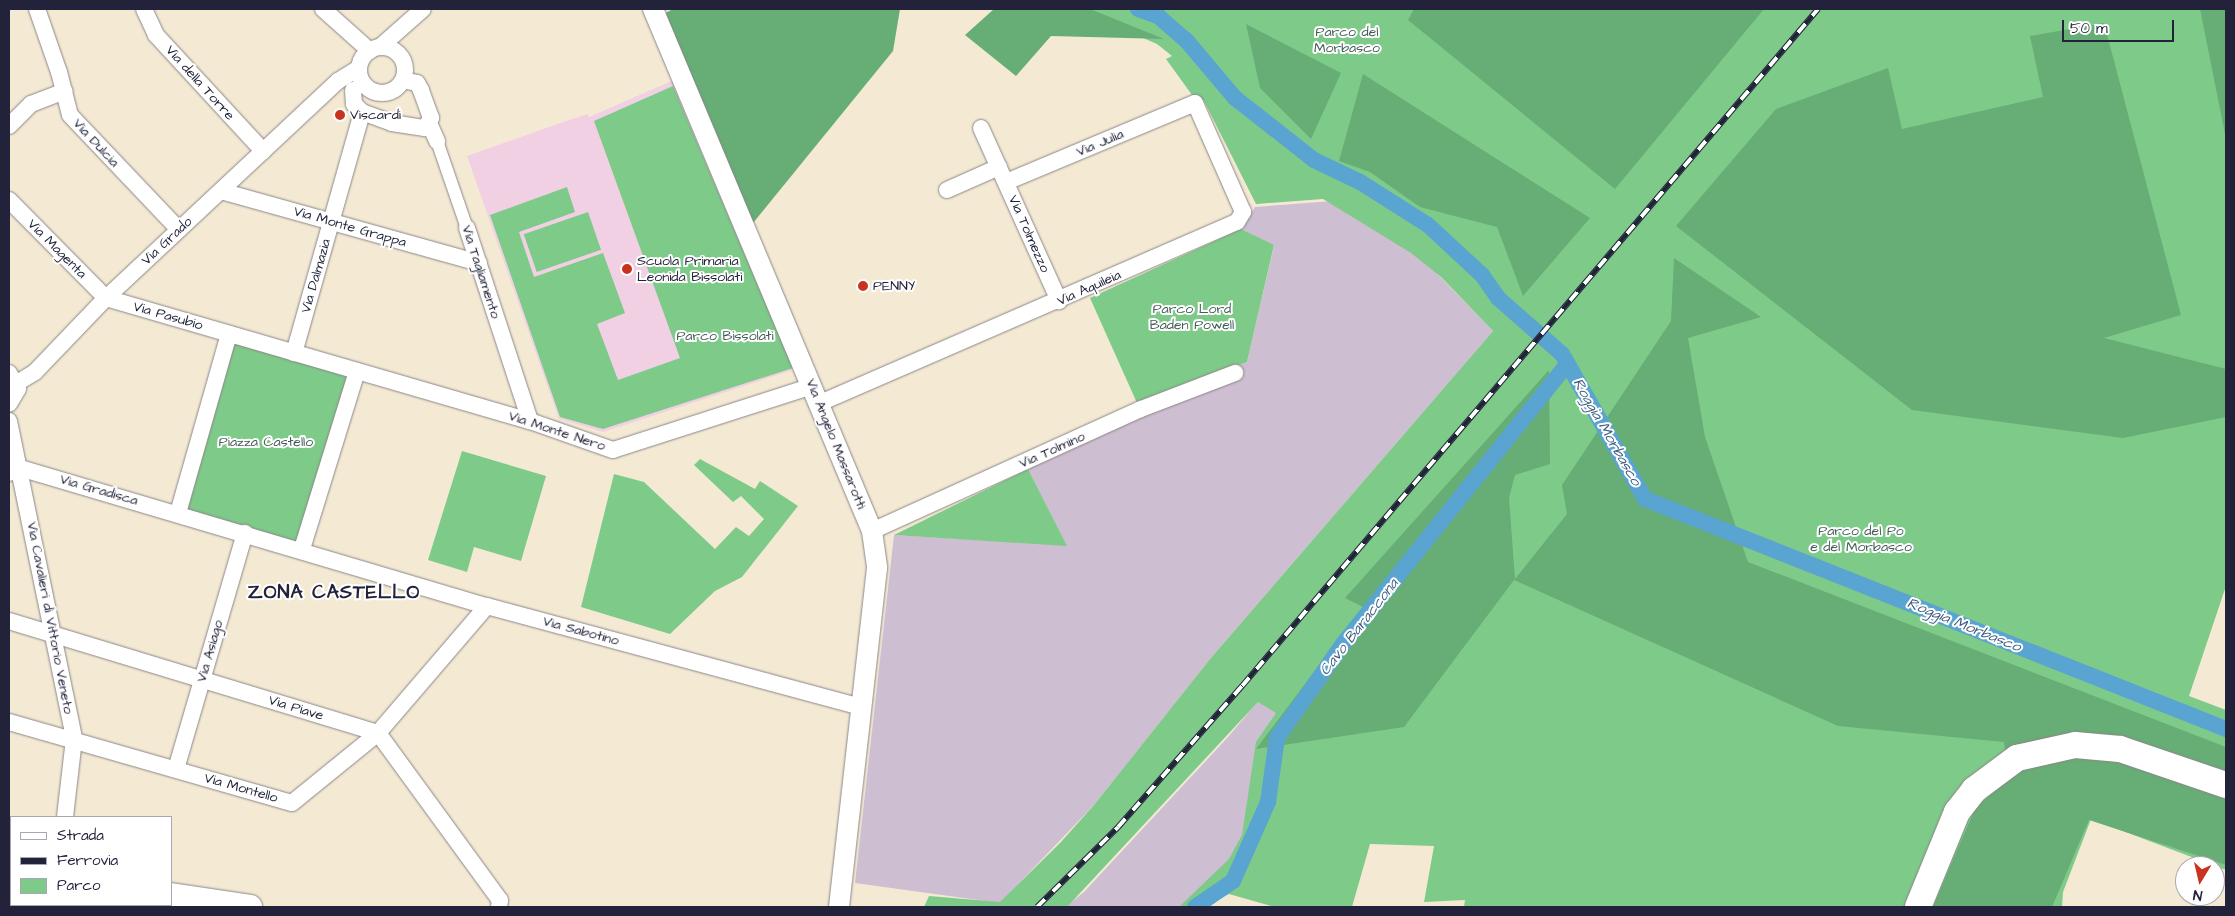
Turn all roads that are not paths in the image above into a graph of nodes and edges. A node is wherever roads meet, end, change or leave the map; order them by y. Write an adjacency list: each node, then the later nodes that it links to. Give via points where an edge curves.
1 (37, 9): 12 (street, Via Dulcia)
2 (144, 9): 20 (street, Via della Torre, via 156,35)
3 (323, 9): 7 (street)
4 (423, 9): 6 (street)
5 (653, 9): 37 (street, Via Angelo Massarotti)
6 (407, 23): 7 (street); 8 (street)
7 (375, 49): 8 (street, via 395,51); 9 (street)
8 (401, 57): 10 (street)
9 (359, 68): 11 (street); 13 (street, Via Grado, via 338,81)
10 (403, 80): 11 (street, via 386,93); 16 (street, Via Tagliamento, via 417,83)
11 (359, 88): 13 (street, Via Grado); 15 (street, via 354,104)
12 (65, 91): 17 (street, via 31,104); 28 (street, Via Dulcia, via 68,109 76,125)
13 (320, 101): 20 (street, Via Grado)
14 (1195, 103): 22 (street, Via Julia); 31 (street, Via Aquileia, via 1243,212 1238,222)
15 (362, 112): 16 (street, via 413,128 425,128); 26 (street, Via Dalmazia)
16 (429, 123): 19 (street, Via Tagliamento)
17 (9, 126)
18 (981, 128): 21 (street, Via Tolmezzo)
19 (438, 141): 27 (street, Via Tagliamento)
20 (263, 151): 24 (street, Via Grado)
21 (999, 167): 22 (street, Via Tolmezzo); 23 (street)
22 (1006, 182): 31 (street, Via Tolmezzo)
23 (947, 190)
24 (221, 191): 26 (street, Via Monte Grappa); 28 (street, Via Grado)
25 (9, 200): 30 (street, Via Magenta)
26 (332, 221): 29 (street, Via Monte Grappa); 33 (street, Via Dalmazia)
27 (467, 228): 29 (street, Via Tagliamento)
28 (179, 230): 30 (street, Via Grado)
29 (479, 263): 40 (street, Via Tagliamento)
30 (106, 298): 32 (street, Via Pasubio); 36 (street, Via Grado, via 35,372)
31 (1059, 301): 37 (street, Via Aquileia)
32 (229, 334): 33 (street); 42 (street)
33 (294, 353): 34 (street)
34 (357, 371): 40 (street, Via Monte Nero); 45 (street)
35 (1235, 373): 43 (street, Via Tolmino, via 1141,409)
36 (13, 378): 38 (street, via 16,394)
37 (816, 395): 40 (street, Via Monte Nero, via 613,450); 43 (street, Via Angelo Massarotti)
38 (9, 404)
39 (9, 421): 41 (street, Via Cavalieri di Vittorio Veneto)
40 (530, 421)
41 (14, 470): 42 (street, Via Gradisca); 48 (street, Via Cavalieri di Vittorio Veneto)
42 (178, 513): 44 (street)
43 (872, 532): 50 (street, Via Angelo Massarotti, via 877,568)
44 (245, 533): 45 (street); 49 (street, Via Asiago)
45 (302, 549): 46 (street, Via Sabotino)
46 (487, 606): 50 (street, Via Sabotino); 52 (street, Via Montello)
47 (9, 621): 48 (street, Via Piave)
48 (54, 635): 49 (street, Via Piave); 53 (street, Via Cavalieri di Vittorio Veneto)
49 (202, 679): 52 (street, Via Piave); 54 (street, Via Asiago)
50 (862, 708): 60 (street, Via Angelo Massarotti)
51 (9, 722): 53 (street, Via Montello)
52 (378, 734): 54 (street, Via Montello, via 292,803); 59 (street, via 500,900)
53 (74, 739): 54 (street, Via Montello); 56 (street, Via Cavalieri di Vittorio Veneto)
54 (176, 769)
55 (2226, 785): 61 (main road, via 2120,749 2075,745 2018,758 1974,790 1958,812)
56 (65, 816)
57 (172, 895): 58 (main road)
58 (250, 907)
59 (499, 907)
60 (839, 907)
61 (1918, 907)

